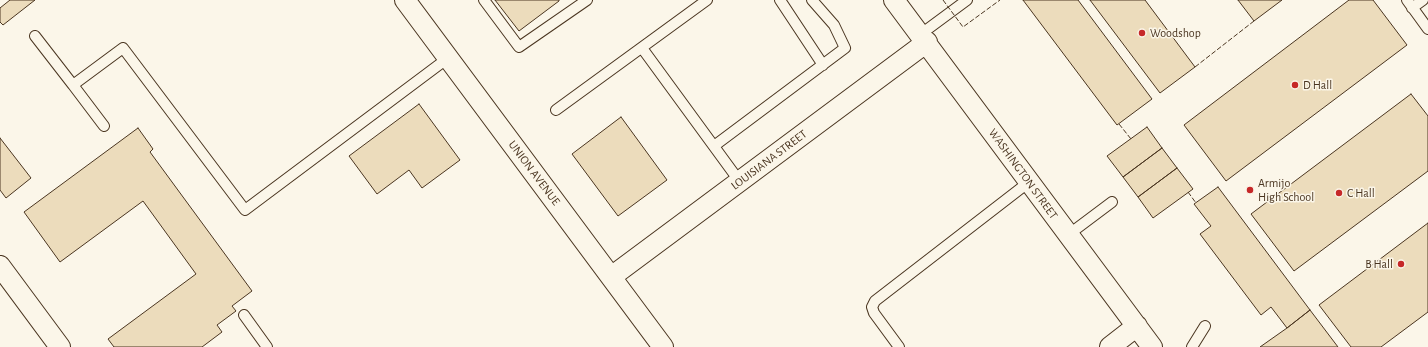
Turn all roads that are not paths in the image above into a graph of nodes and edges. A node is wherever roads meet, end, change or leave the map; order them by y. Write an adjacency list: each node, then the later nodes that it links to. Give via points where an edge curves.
1 (405, 0): 15 (street, UNION AVENUE)
2 (484, 0): 3 (lane, via 519,47)
3 (587, 0)
4 (707, 0): 14 (lane)
5 (780, 0): 16 (lane)
6 (812, 0): 16 (lane, via 834,25 845,48)
7 (894, 0): 13 (street, WASHINGTON STREET)
8 (967, 0): 13 (lane)
9 (1423, 0): 10 (lane)
10 (1410, 4): 11 (lane)
11 (1428, 29)
12 (35, 36): 17 (lane)
13 (924, 38): 21 (street, LOUISIANA STREET); 22 (street, WASHINGTON STREET)
14 (642, 48): 18 (lane); 20 (lane)
15 (448, 58): 17 (lane, via 245,210 123,48); 26 (street, UNION AVENUE)
16 (823, 65): 20 (lane)
17 (73, 85): 19 (lane)
18 (556, 110)
19 (104, 126)
20 (714, 146): 21 (lane)
21 (740, 182): 26 (street, LOUISIANA STREET)
22 (1029, 182): 24 (street, WASHINGTON STREET); 33 (lane, via 875,301 872,307 874,313)
23 (1112, 202): 24 (lane)
24 (1068, 235): 28 (street, WASHINGTON STREET)
25 (0, 266): 30 (street)
26 (611, 277): 32 (street, UNION AVENUE)
27 (244, 315): 31 (lane)
28 (1137, 326): 34 (street); 35 (street, WASHINGTON STREET)
29 (1204, 326): 36 (lane)
30 (60, 347)
31 (267, 347)
32 (663, 347)
33 (899, 347)
34 (1110, 347)
35 (1152, 347)
36 (1192, 347)

